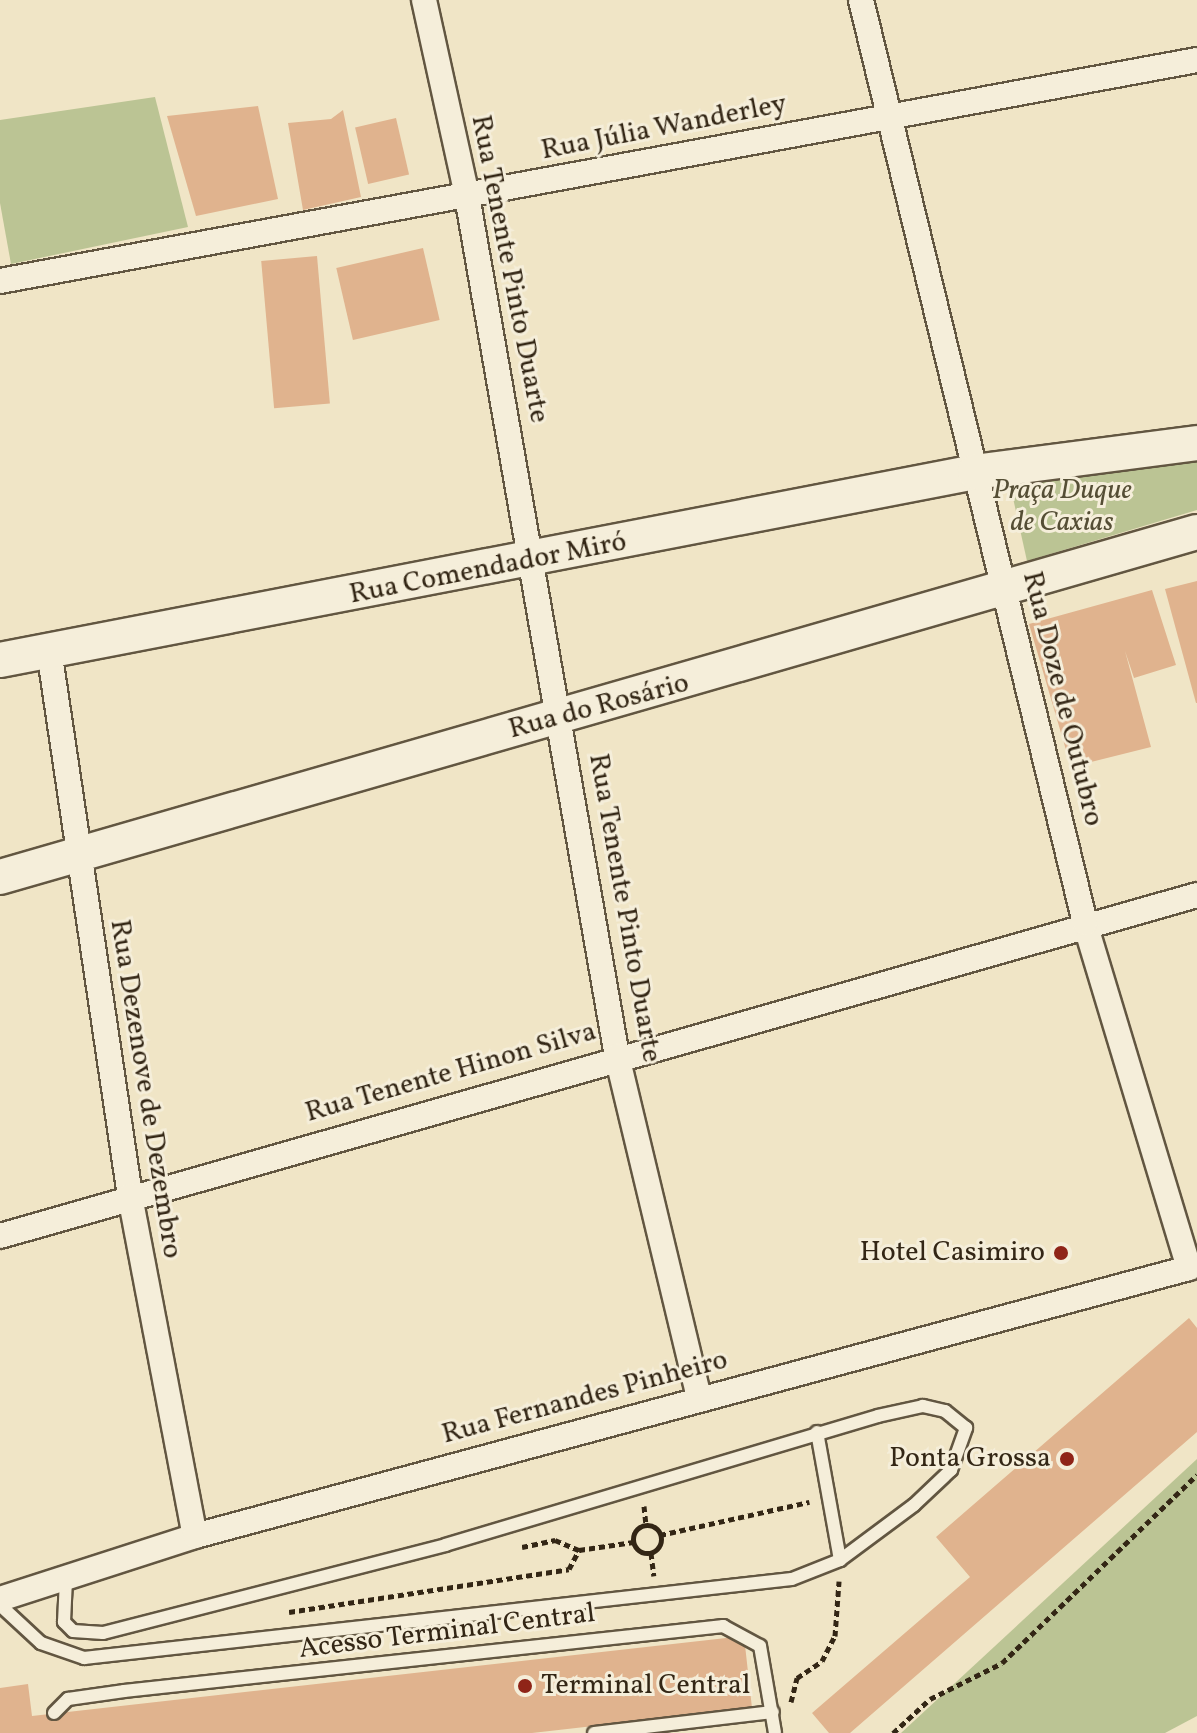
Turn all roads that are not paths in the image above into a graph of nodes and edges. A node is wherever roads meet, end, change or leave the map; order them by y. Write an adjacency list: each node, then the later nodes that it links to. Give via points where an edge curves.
1 (424, 0): 5 (street, Rua Tenente Pinto Duarte)
2 (861, 0): 4 (street, Rua Doze de Outubro)
3 (1197, 60): 4 (street, Rua Júlia Wanderley)
4 (888, 116): 5 (street, Rua Júlia Wanderley); 8 (street, Rua Doze de Outubro)
5 (467, 196): 6 (street, Rua Júlia Wanderley); 10 (street, Rua Tenente Pinto Duarte)
6 (0, 279)
7 (1197, 443): 8 (main road)
8 (975, 472): 10 (main road, Rua Comendador Miró); 11 (street, Rua Doze de Outubro)
9 (1197, 532): 11 (main road, Rua do Rosário)
10 (534, 562): 12 (main road, Rua Comendador Miró); 14 (street, Rua Tenente Pinto Duarte)
11 (1006, 590): 14 (main road, Rua do Rosário); 18 (street, Rua Doze de Outubro)
12 (49, 650): 13 (main road, Rua Comendador Miró); 15 (street, Rua Dezenove de Dezembro)
13 (0, 660)
14 (562, 718): 15 (main road, Rua do Rosário); 19 (street, Rua Tenente Pinto Duarte)
15 (76, 852): 16 (main road, Rua do Rosário); 20 (street, Rua Dezenove de Dezembro)
16 (0, 877)
17 (1197, 895): 18 (street, Rua Tenente Hinon Silva)
18 (1085, 923): 19 (street, Rua Tenente Hinon Silva); 22 (street, Rua Doze de Outubro)
19 (617, 1056): 20 (street, Rua Tenente Hinon Silva); 23 (street, Rua Tenente Pinto Duarte)
20 (130, 1196): 21 (street, Rua Tenente Hinon Silva); 25 (street, Rua Dezenove de Dezembro)
21 (0, 1236)
22 (1189, 1268): 23 (street, Rua Fernandes Pinheiro)
23 (699, 1398): 25 (street, Rua Fernandes Pinheiro)
24 (817, 1432): 26 (lane); 26 (lane, via 923,1406 945,1411 966,1428 951,1470); 27 (lane, via 446,1545 103,1633 73,1631 64,1622)
25 (195, 1536): 27 (street, Rua Fernandes Pinheiro)
26 (840, 1560): 28 (lane, via 750,1586 84,1658 41,1643)
27 (66, 1579): 28 (street, Rua Fernandes Pinheiro)
28 (0, 1602)
29 (773, 1712): 30 (lane, Acesso Terminal Central, via 760,1646 723,1626 124,1691 68,1699); 31 (lane); 32 (lane, Acesso Terminal Central)
30 (54, 1713)
31 (594, 1733)
32 (775, 1733)

